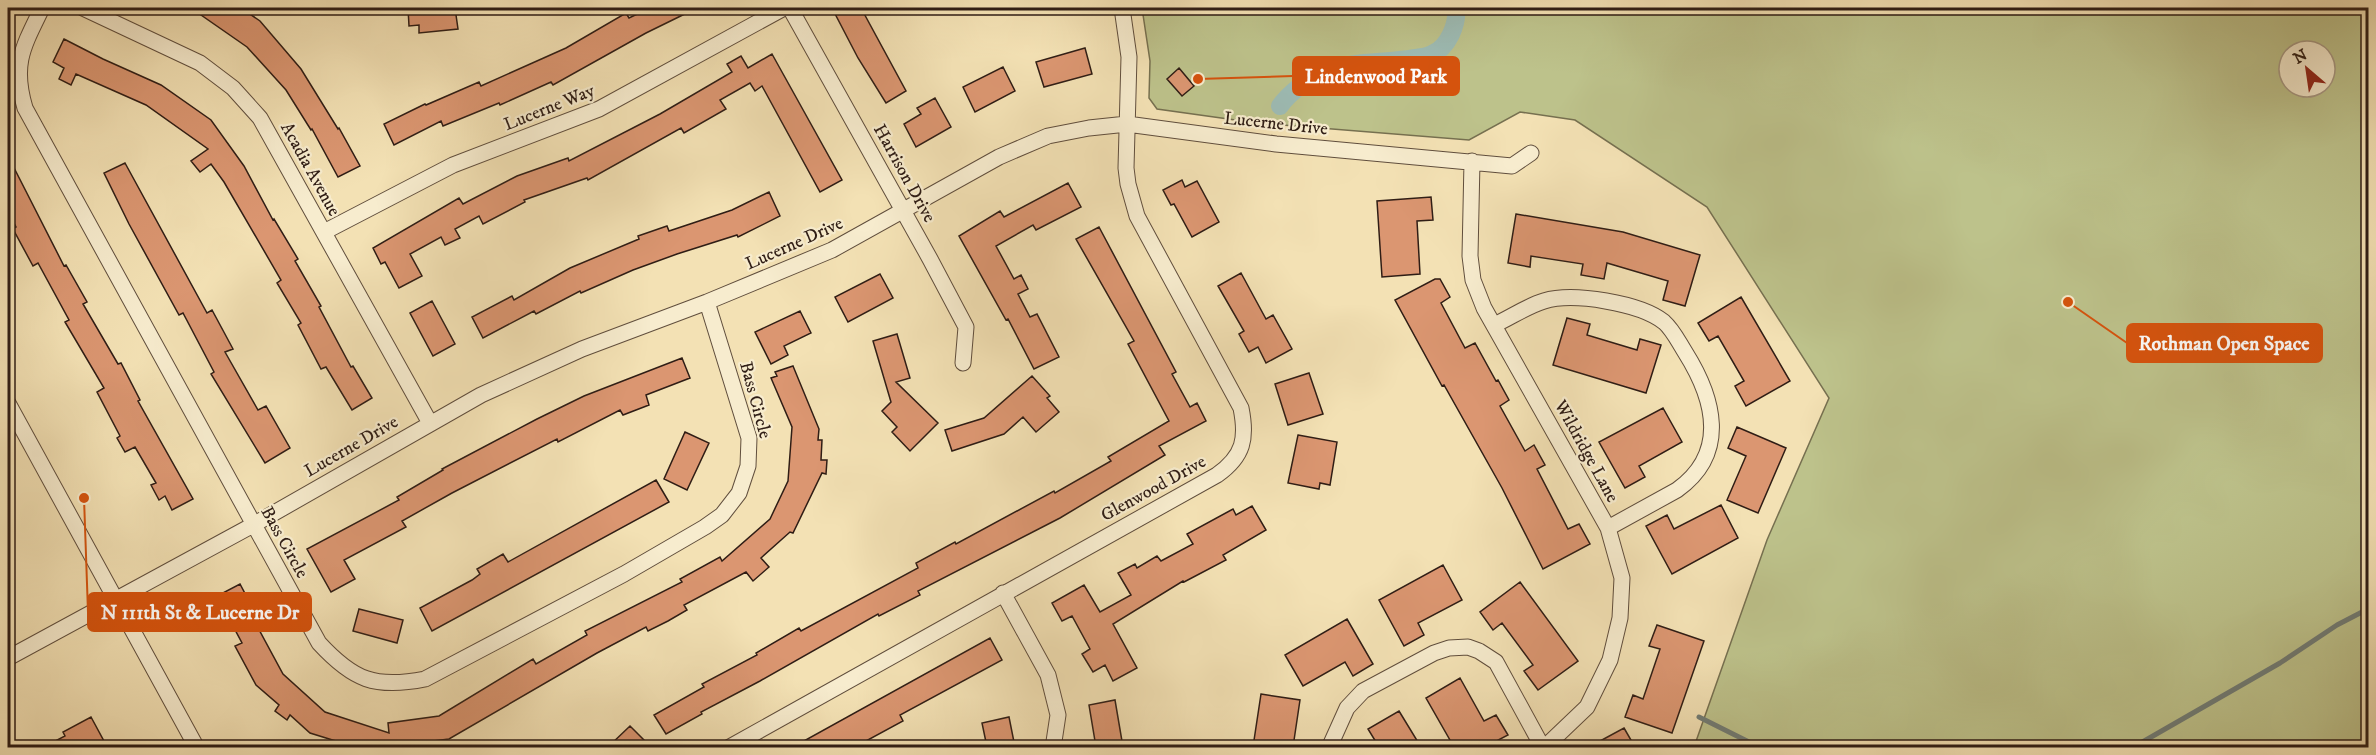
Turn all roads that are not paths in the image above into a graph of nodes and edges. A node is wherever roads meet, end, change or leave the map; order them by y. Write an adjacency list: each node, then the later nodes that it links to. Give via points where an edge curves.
1 (42, 8): 16 (street, Bass Circle, via 19,66 19,88 26,108)
2 (83, 8): 10 (street, Acadia Avenue, via 200,63 233,88 271,135)
3 (784, 8): 10 (street, Lucerne Way, via 599,109 453,165)
4 (790, 8): 9 (street, Harrison Drive)
5 (1122, 8): 6 (street, Glenwood Drive, via 1129,57)
6 (1127, 124): 8 (street, Lucerne Drive, via 1276,144); 9 (street, Lucerne Drive, via 1048,136 999,157); 18 (street, Glenwood Drive, via 1126,168 1137,216 1240,408 1245,428 1242,448 1217,475)
7 (1531, 153): 8 (street, Lucerne Drive, via 1512,166)
8 (1472, 161): 12 (street, Wildridge Lane, via 1469,224 1473,280)
9 (903, 212): 11 (street, Lucerne Drive, via 832,250); 13 (street, Harrison Drive, via 966,327)
10 (324, 232): 15 (street, Acadia Avenue)
11 (707, 302): 15 (street, Lucerne Drive, via 582,349); 16 (street, Bass Circle, via 749,438 748,466 739,493 722,515 705,528 425,679 381,683 339,665 319,643)
12 (1494, 325): 17 (street, Wildridge Lane); 17 (street, via 1544,301 1586,298 1629,307 1663,321 1700,375 1713,431 1705,460 1677,490)
13 (963, 363)
14 (8, 404): 19 (street)
15 (430, 423): 16 (street, Lucerne Drive)
16 (253, 525): 19 (street, Lucerne Drive)
17 (1608, 528): 25 (street, Wildridge Lane, via 1622,578 1620,618 1610,660 1587,707)
18 (1003, 593): 22 (street, Glenwood Drive); 23 (street, via 1048,675 1058,715)
19 (115, 598): 20 (street, Lucerne Drive); 21 (street)
20 (8, 658)
21 (197, 747)
22 (728, 747)
23 (1053, 747)
24 (1329, 747): 25 (street, Wildridge Lane, via 1347,708 1363,690 1434,653 1468,647 1496,662)
25 (1544, 747)

